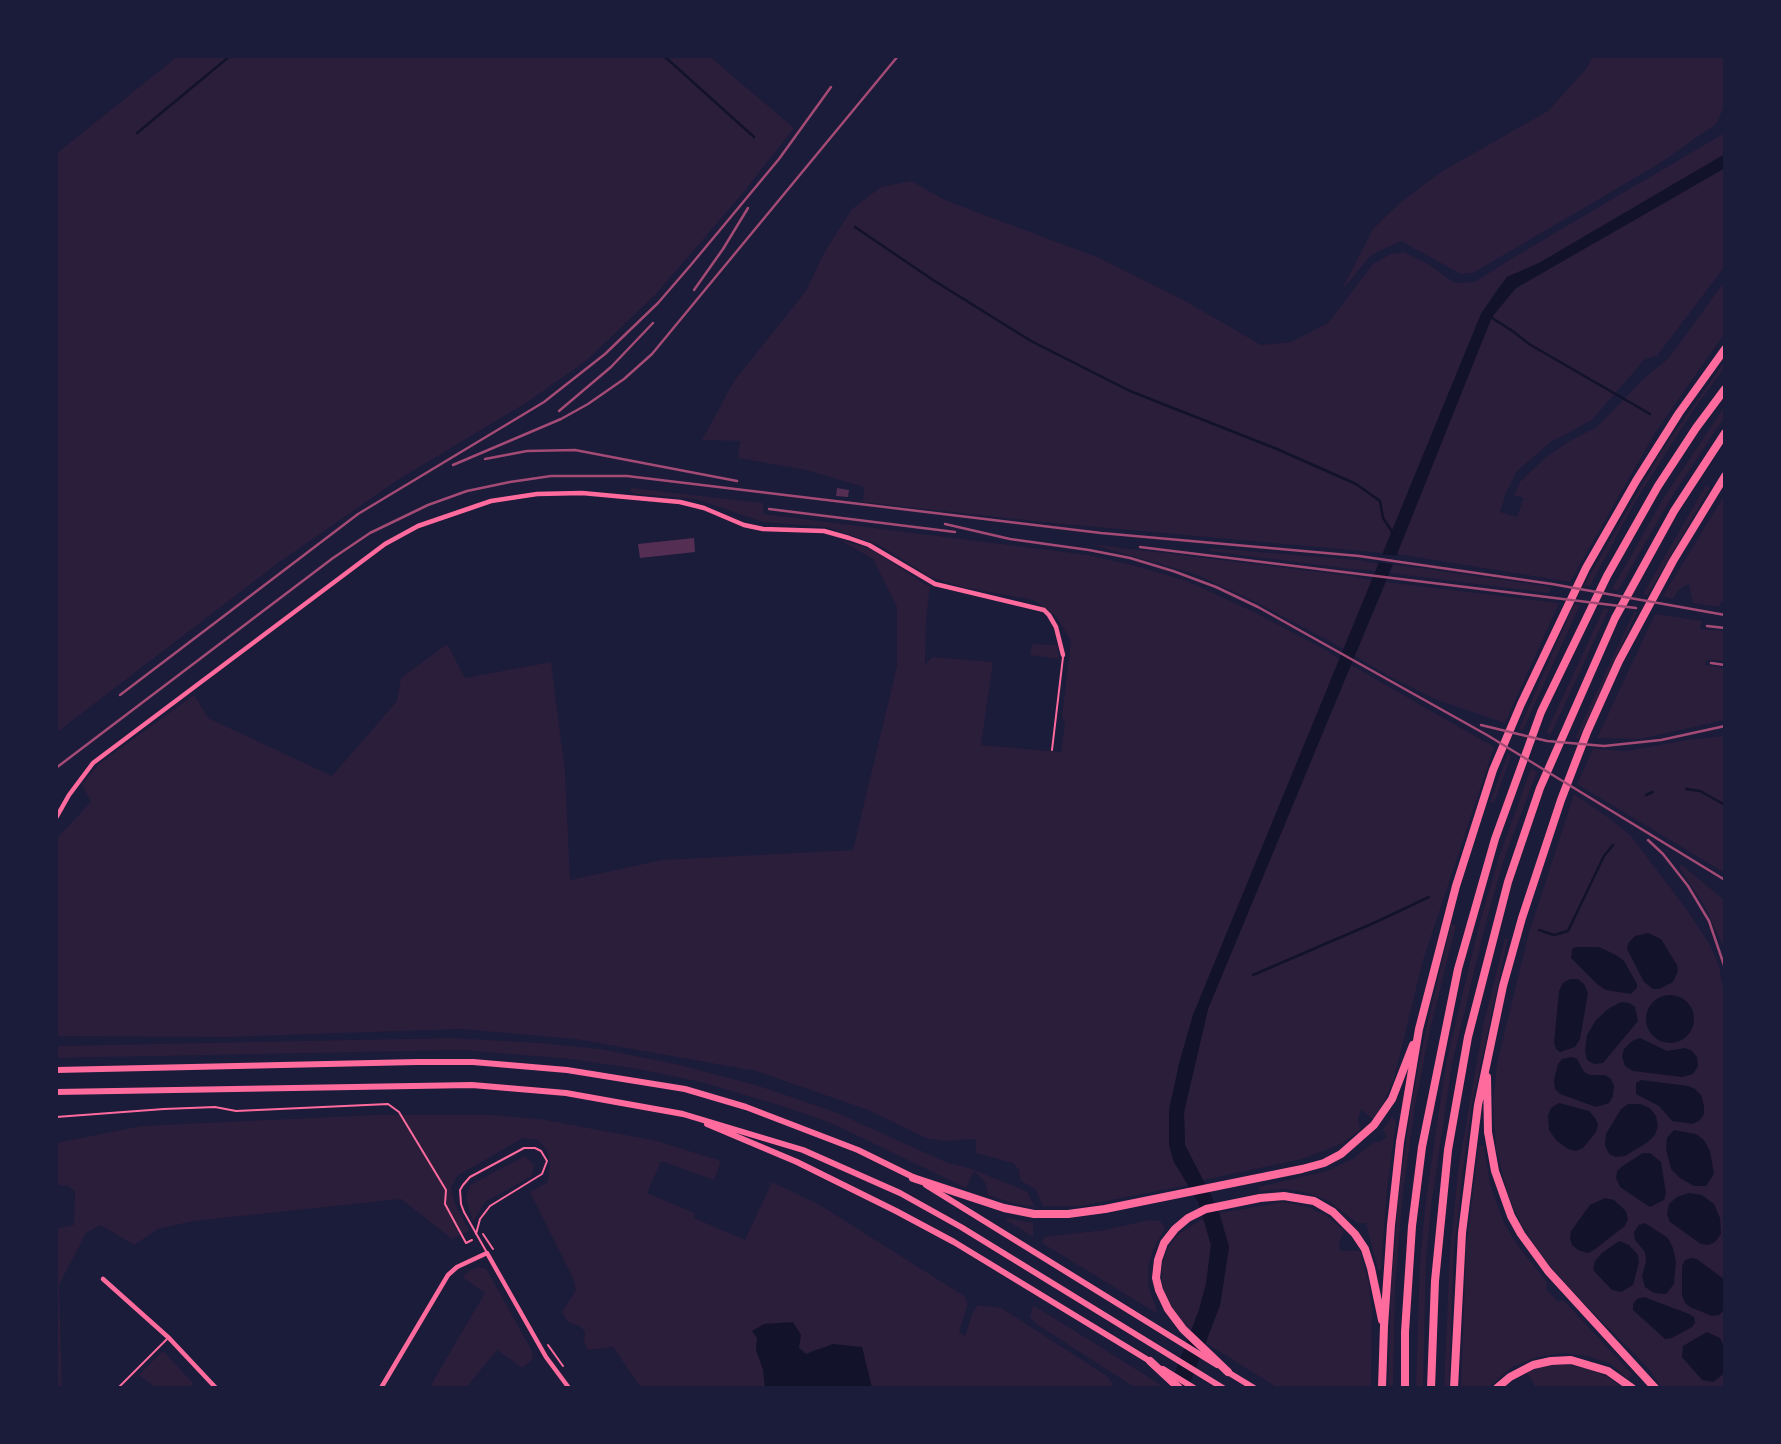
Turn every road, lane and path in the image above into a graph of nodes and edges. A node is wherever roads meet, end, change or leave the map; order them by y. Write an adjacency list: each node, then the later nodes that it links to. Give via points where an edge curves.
1 (1725, 349): 8 (highway, via 1629,492 1586,568 1521,704 1493,770 1456,886)
2 (1725, 389): 34 (highway, via 1658,486 1596,597 1541,712 1495,839 1458,969 1422,1147 1412,1226)
3 (1725, 433): 35 (highway, via 1674,511 1609,629 1545,777 1508,882 1468,1037 1448,1150 1434,1281)
4 (1725, 476): 9 (highway, via 1654,596 1587,732 1522,918)
5 (1063, 655): 6 (lane); 7 (street, via 1056,627 1044,610 935,584 869,545 824,531 754,527 680,502 582,493 491,501 418,526 385,544 93,763)
6 (1052, 750)
7 (56, 818)
8 (1419, 1029): 14 (highway, via 1392,1099 1374,1125 1324,1163 1068,1214 1004,1208); 19 (highway, via 1400,1142)
9 (1487, 1061): 36 (highway, via 1462,1233); 39 (highway, via 1488,1132 1495,1171 1511,1216 1548,1271)
10 (56, 1070): 14 (main road, via 431,1062 567,1070 685,1090 746,1107 846,1145)
11 (56, 1092): 12 (main road, via 472,1085 566,1093)
12 (683, 1114): 22 (main road, via 809,1168 954,1242); 31 (main road, via 803,1150 900,1193)
13 (56, 1117): 16 (path, via 215,1107 236,1111 388,1104 398,1112 446,1190 445,1204)
14 (914, 1178): 23 (main road)
15 (477, 1234): 15 (lane, via 489,1206 542,1174 547,1161 541,1151 524,1148 463,1185 461,1204); 17 (lane)
16 (466, 1243)
17 (487, 1253): 27 (street, via 448,1275); 28 (street, via 546,1357)
18 (103, 1279): 20 (street)
19 (1384, 1326): 23 (highway, via 1365,1249 1343,1220 1325,1206 1284,1196 1206,1209 1175,1228 1164,1243 1156,1278 1168,1309 1183,1329); 33 (highway)
20 (169, 1338): 25 (lane); 26 (street)
21 (547, 1343): 24 (path)
22 (1150, 1361): 29 (highway); 30 (main road)
23 (1228, 1372): 32 (main road)
24 (568, 1374)
25 (118, 1388)
26 (216, 1388)
27 (381, 1388)
28 (569, 1388)
29 (1179, 1388)
30 (1194, 1388)
31 (1223, 1388)
32 (1254, 1388)
33 (1382, 1388)
34 (1405, 1388)
35 (1431, 1388)
36 (1454, 1388)
37 (1497, 1388): 38 (highway, via 1533,1366 1571,1360 1608,1371)
38 (1632, 1388)
39 (1655, 1388)

